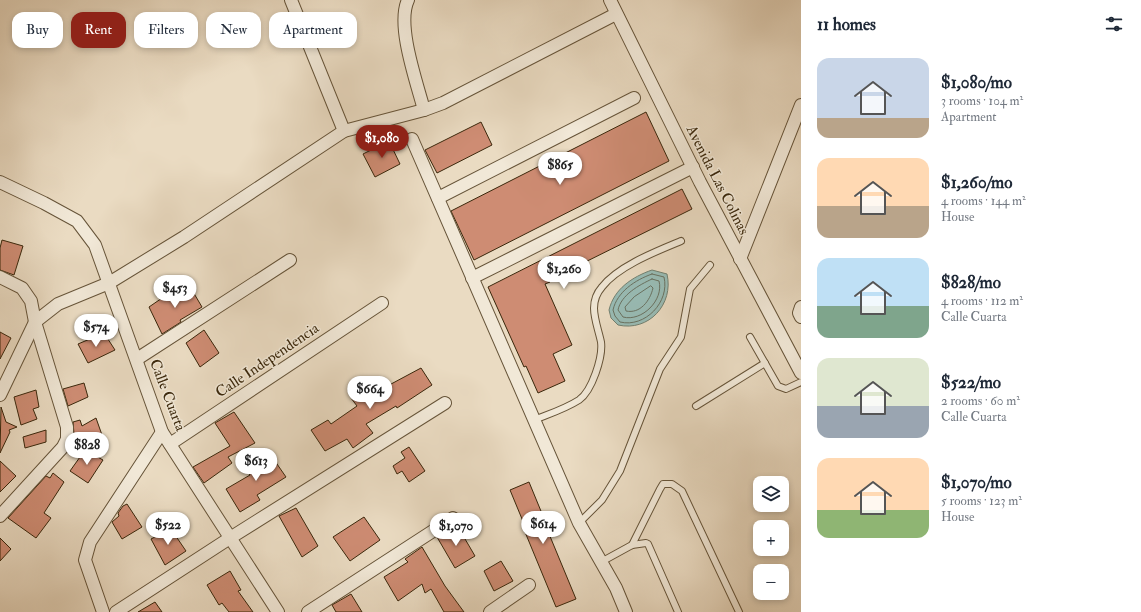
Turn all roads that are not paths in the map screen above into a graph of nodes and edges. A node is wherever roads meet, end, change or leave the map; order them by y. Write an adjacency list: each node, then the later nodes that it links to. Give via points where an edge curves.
1 (291, 0): 8 (street)
2 (408, 0): 7 (street, via 404,8 408,51)
3 (610, 0): 4 (street, Avenida Las Colinas)
4 (616, 14): 7 (street, via 443,103); 10 (street, Avenida Las Colinas)
5 (634, 98): 12 (street)
6 (801, 105): 14 (street)
7 (424, 110): 8 (street)
8 (344, 131): 19 (street, via 184,237)
9 (412, 139): 12 (street)
10 (693, 167): 14 (street, Avenida Las Colinas); 18 (street)
11 (0, 182): 19 (street, Calle Cuarta, via 77,221 95,245)
12 (438, 198): 18 (street)
13 (681, 241): 32 (lane, via 640,259 612,277 602,287 593,309 601,343 594,381 580,400)
14 (740, 259): 27 (street, Avenida Las Colinas)
15 (290, 260): 25 (street)
16 (710, 265): 37 (lane, via 690,289 681,337 660,368 620,471 602,500)
17 (0, 277): 23 (street, via 22,288 31,301)
18 (472, 278): 32 (street)
19 (109, 283): 23 (street, via 58,304); 25 (street, Calle Cuarta)
20 (382, 303): 34 (street, Calle Independencia)
21 (801, 308): 22 (street)
22 (801, 317)
23 (35, 322): 29 (street); 35 (street, via 67,427 67,439 55,457)
24 (750, 337): 26 (lane)
25 (137, 359): 33 (street, Calle Cuarta)
26 (765, 363): 28 (lane, via 782,388 786,389); 31 (lane)
27 (801, 373)
28 (801, 382)
29 (0, 395)
30 (445, 403): 38 (street)
31 (696, 406)
32 (534, 420): 37 (street)
33 (162, 432): 34 (street, Calle Cuarta); 42 (street, via 86,550 85,560)
34 (170, 444): 38 (street, Calle Cuarta)
35 (0, 516)
36 (452, 518): 45 (street)
37 (579, 523): 40 (street)
38 (230, 538): 43 (street); 44 (street, Calle Cuarta)
39 (632, 545): 40 (lane); 48 (lane, via 648,544); 49 (lane, via 663,484 672,484 682,491)
40 (601, 562): 47 (street)
41 (529, 585): 46 (street)
42 (102, 612)
43 (116, 612)
44 (278, 612)
45 (308, 612)
46 (490, 612)
47 (626, 612)
48 (678, 612)
49 (739, 612)

